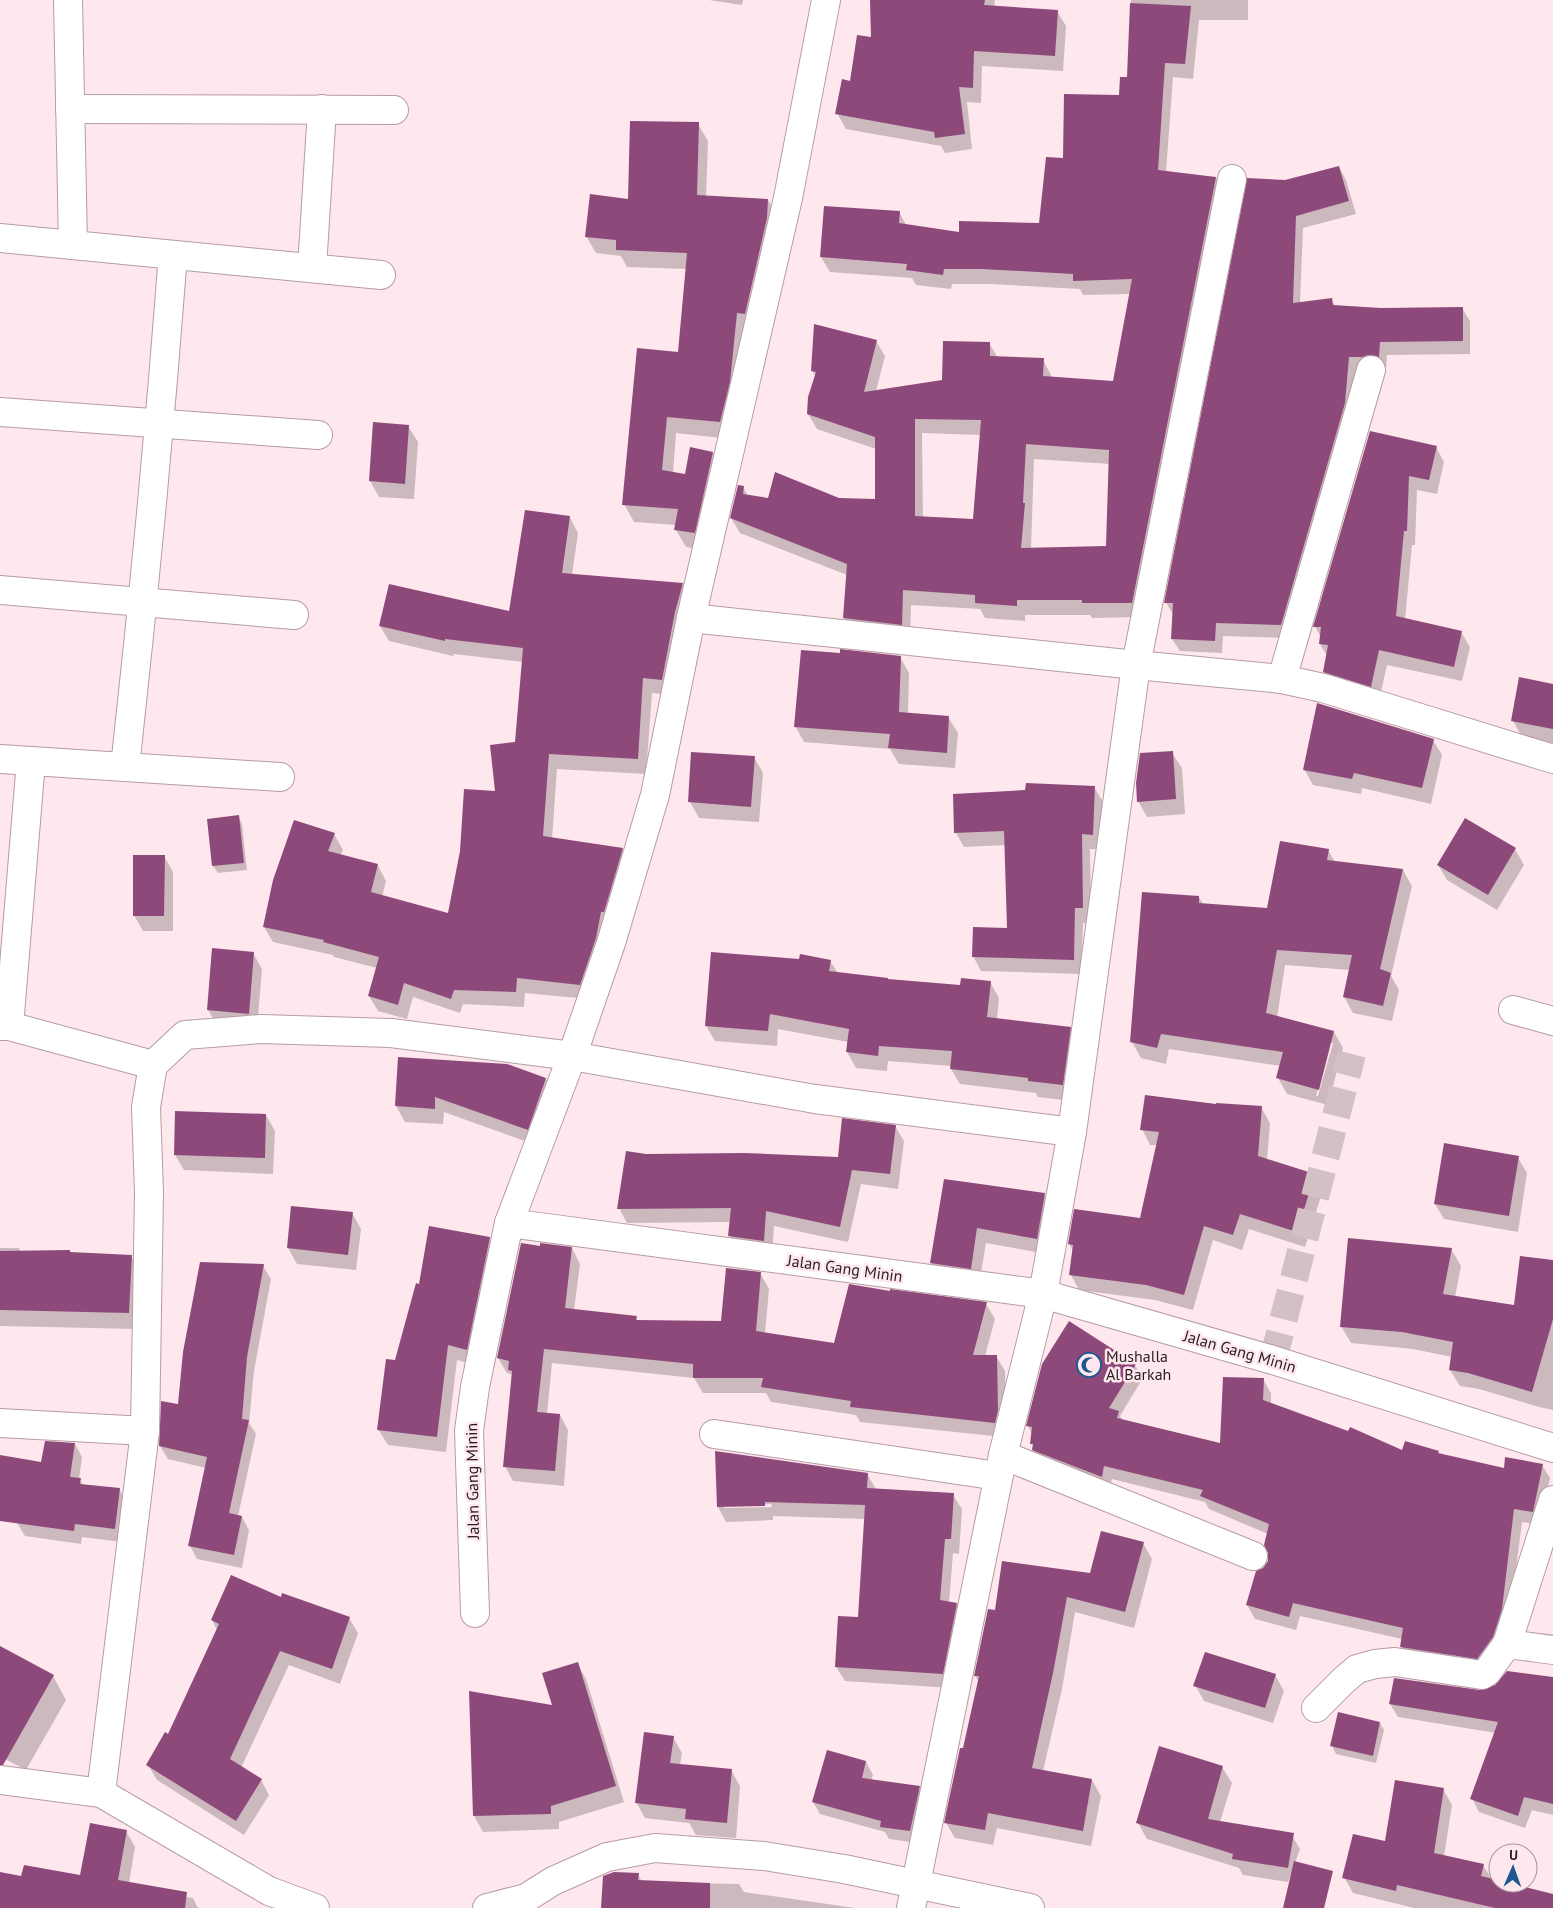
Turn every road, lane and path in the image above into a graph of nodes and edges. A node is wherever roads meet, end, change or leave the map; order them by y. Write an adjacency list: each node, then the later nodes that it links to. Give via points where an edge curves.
1 (68, 0): 3 (street)
2 (826, 0): 19 (street, via 788,198)
3 (70, 108): 4 (street); 8 (street)
4 (322, 109): 5 (street); 10 (street)
5 (394, 110)
6 (1232, 179): 20 (street)
7 (0, 238): 8 (street)
8 (73, 245): 9 (street)
9 (173, 255): 10 (street); 14 (street)
10 (312, 268): 11 (street)
11 (381, 275)
12 (1371, 370): 21 (street)
13 (0, 412): 14 (street)
14 (160, 424): 15 (street); 17 (street)
15 (318, 435)
16 (0, 590): 17 (street)
17 (143, 603): 18 (street); 25 (street)
18 (294, 615)
19 (691, 618): 20 (street); 30 (street, via 655,795 611,943)
20 (1136, 665): 21 (street); 32 (street)
21 (1282, 679): 23 (street, via 1323,688)
22 (0, 759): 24 (street)
23 (1553, 759)
24 (31, 761): 25 (street); 29 (street)
25 (125, 767): 26 (street)
26 (280, 777)
27 (1513, 1010): 28 (street)
28 (1553, 1021)
29 (4, 1026): 31 (street)
30 (572, 1056): 31 (street, via 391,1033 261,1030 185,1036); 32 (street, via 815,1099); 33 (street)
31 (153, 1065): 36 (street, via 146,1107 148,1192)
32 (1072, 1132): 34 (street)
33 (509, 1223): 34 (street, Jalan Gang Minin); 42 (street, Jalan Gang Minin, via 469,1431)
34 (1043, 1294): 38 (street, Jalan Gang Minin, via 1272,1360); 39 (street)
35 (0, 1423): 36 (street)
36 (144, 1431): 47 (street)
37 (714, 1434): 39 (street)
38 (1553, 1448)
39 (1001, 1466): 41 (street); 48 (street)
40 (1553, 1500): 43 (street)
41 (1253, 1556)
42 (475, 1613)
43 (1507, 1644): 44 (street); 45 (street, via 1482,1675 1395,1662 1357,1669)
44 (1553, 1650)
45 (1316, 1708)
46 (0, 1780): 47 (street)
47 (101, 1792): 49 (street)
48 (913, 1897): 51 (street, via 844,1870 764,1856 655,1848 606,1857 526,1898); 52 (street)
49 (267, 1899): 50 (street)
50 (315, 1908)
51 (487, 1908)
52 (1030, 1908)

